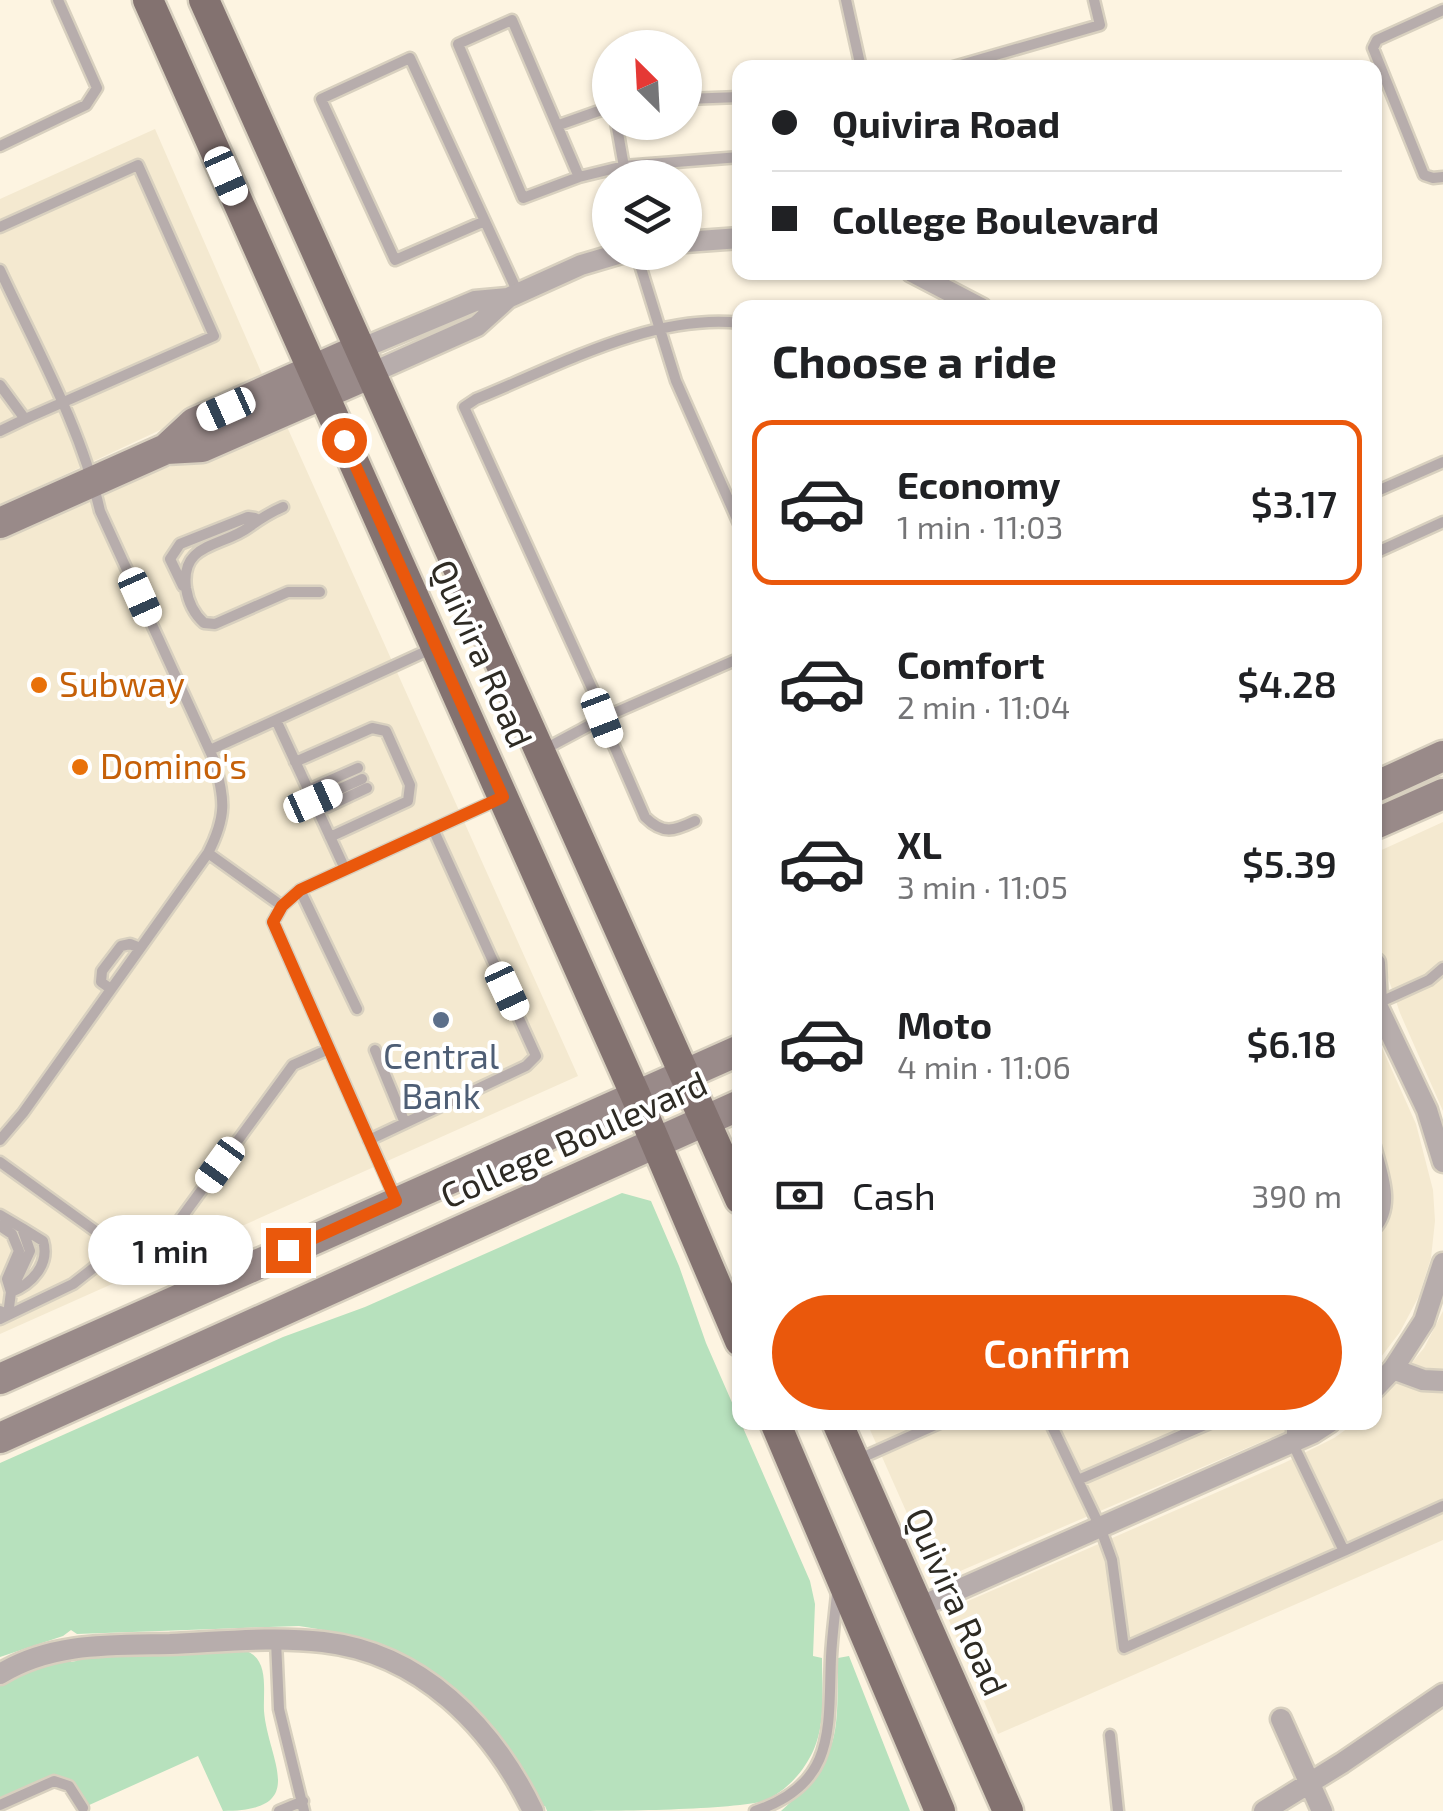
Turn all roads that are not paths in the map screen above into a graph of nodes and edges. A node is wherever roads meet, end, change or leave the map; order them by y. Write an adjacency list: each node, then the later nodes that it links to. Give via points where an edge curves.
1 (58, 0): 15 (lane, via 98,88 86,105)
2 (148, 0): 34 (main road, Quivira Road)
3 (204, 0): 33 (main road, Quivira Road)
4 (846, 0): 7 (lane)
5 (1094, 0): 8 (lane, via 1100,25)
6 (1443, 10): 9 (lane, via 1377,40)
7 (858, 60)
8 (978, 60)
9 (1378, 60)
10 (1382, 70): 19 (lane, via 1424,174)
11 (732, 98): 12 (lane)
12 (702, 99)
13 (592, 114): 14 (lane)
14 (559, 125): 20 (lane); 20 (lane, via 512,20 458,44 523,198)
15 (0, 146)
16 (732, 158): 17 (lane)
17 (702, 162)
18 (592, 176): 20 (lane)
19 (1443, 177)
20 (578, 178)
21 (485, 221): 21 (lane, via 410,58 320,99 395,260); 29 (lane)
22 (0, 227): 36 (lane, via 138,166 214,336)
23 (732, 239): 24 (street)
24 (702, 241)
25 (592, 262): 29 (street)
26 (0, 270): 36 (lane)
27 (642, 270): 32 (lane)
28 (927, 280): 30 (street)
29 (513, 296): 33 (street, via 477,326)
30 (966, 300)
31 (732, 321): 32 (lane)
32 (660, 330): 43 (lane); 52 (lane, via 464,407)
33 (364, 362): 34 (main road); 56 (main road, Quivira Road)
34 (318, 382): 40 (main road, via 194,423 166,449); 50 (main road, Quivira Road)
35 (0, 385): 37 (lane)
36 (61, 404): 37 (lane); 40 (lane)
37 (25, 419): 38 (lane)
38 (0, 430)
39 (1443, 462): 41 (lane)
40 (93, 481): 46 (main road); 55 (lane, via 100,511)
41 (1382, 489)
42 (282, 506): 44 (lane)
43 (732, 508)
44 (255, 518): 49 (lane, via 252,526 196,554 186,569); 49 (lane, via 180,544 170,559)
45 (1443, 522): 47 (lane)
46 (0, 523)
47 (1382, 550)
48 (320, 592): 49 (lane, via 288,592 215,624 196,616)
49 (187, 594)
50 (436, 646): 53 (lane); 62 (main road, Quivira Road)
51 (732, 662): 52 (lane)
52 (604, 718): 56 (lane); 64 (lane, via 645,817 670,832)
53 (276, 720): 55 (lane); 58 (lane)
54 (1443, 736): 59 (main road)
55 (210, 750): 68 (lane, via 225,798)
56 (540, 752): 81 (main road, Quivira Road)
57 (1443, 756): 60 (main road)
58 (295, 762): 63 (lane); 67 (lane, via 378,726 386,731 394,764 412,790 408,801)
59 (1382, 764)
60 (1382, 784)
61 (1443, 794): 65 (main road)
62 (503, 797): 66 (lane); 82 (main road, Quivira Road)
63 (313, 800): 63 (lane, via 362,778); 67 (lane)
64 (696, 821)
65 (1382, 821)
66 (433, 829): 69 (lane); 85 (lane, via 536,1056)
67 (330, 837): 69 (lane)
68 (208, 854): 71 (lane); 72 (lane)
69 (345, 870): 70 (lane)
70 (300, 890): 71 (lane); 76 (lane)
71 (282, 906): 78 (lane, via 273,922)
72 (140, 948): 74 (lane); 74 (lane, via 121,946 102,971 101,982)
73 (1443, 968): 75 (lane)
74 (111, 990): 87 (lane)
75 (1382, 1000)
76 (357, 1009)
77 (1382, 1016): 86 (street)
78 (329, 1049): 88 (lane); 99 (lane, via 294,1065 179,1220)
79 (375, 1050): 85 (lane)
80 (732, 1053): 81 (main road, College Boulevard)
81 (685, 1074): 82 (main road, College Boulevard); 84 (main road, Quivira Road)
82 (635, 1094): 89 (main road, Quivira Road); 94 (main road, College Boulevard)
83 (732, 1110): 84 (main road, College Boulevard)
84 (706, 1121): 89 (main road, College Boulevard); 93 (main road, Quivira Road)
85 (405, 1123): 88 (lane)
86 (1440, 1137): 91 (street)
87 (0, 1140)
88 (369, 1140): 94 (lane)
89 (656, 1144): 104 (main road, Quivira Road); 116 (main road, College Boulevard)
90 (0, 1162): 99 (lane)
91 (1443, 1162)
92 (1382, 1170): 96 (lane)
93 (732, 1181)
94 (396, 1201): 106 (main road, College Boulevard)
95 (0, 1215): 98 (lane)
96 (1382, 1217)
97 (0, 1226): 101 (lane, via 18,1245)
98 (22, 1228): 101 (lane, via 30,1251); 102 (lane, via 46,1250 32,1280)
99 (118, 1248): 103 (lane, via 73,1284)
100 (1443, 1263): 105 (street, via 1424,1321)
101 (15, 1273): 102 (lane, via 7,1279)
102 (11, 1292): 103 (lane)
103 (3, 1315)
104 (732, 1322)
105 (1392, 1370): 107 (street); 108 (street)
106 (0, 1379)
107 (1443, 1380)
108 (1382, 1381)
109 (778, 1430): 123 (main road)
110 (840, 1430): 118 (main road, Quivira Road)
111 (904, 1430): 117 (lane)
112 (925, 1430): 117 (lane)
113 (1054, 1430): 119 (lane)
114 (1194, 1430): 119 (lane)
115 (1292, 1432): 121 (street); 122 (lane)
116 (0, 1438)
117 (908, 1438): 118 (lane)
118 (854, 1462): 124 (main road, Quivira Road)
119 (1078, 1480): 121 (lane)
120 (1443, 1506): 122 (lane)
121 (1100, 1527): 122 (lane, via 1112,1560 1124,1648); 124 (street)
122 (1344, 1551)
123 (839, 1574): 136 (lane, via 830,1726 822,1756 802,1785 780,1803); 137 (main road)
124 (917, 1608): 138 (main road, Quivira Road)
125 (276, 1641): 126 (street, via 66,1648); 132 (lane, via 279,1709); 135 (street, via 356,1648 422,1677 485,1732)
126 (0, 1674)
127 (1443, 1694): 130 (street)
128 (1280, 1719): 130 (street)
129 (1110, 1734): 139 (lane)
130 (1310, 1784): 140 (street); 141 (street)
131 (0, 1805): 133 (lane, via 54,1781 69,1786)
132 (303, 1806): 134 (lane)
133 (82, 1808)
134 (279, 1811)
135 (532, 1811)
136 (755, 1811)
137 (940, 1811)
138 (1008, 1811)
139 (1118, 1811)
140 (1264, 1811)
141 (1322, 1811)

